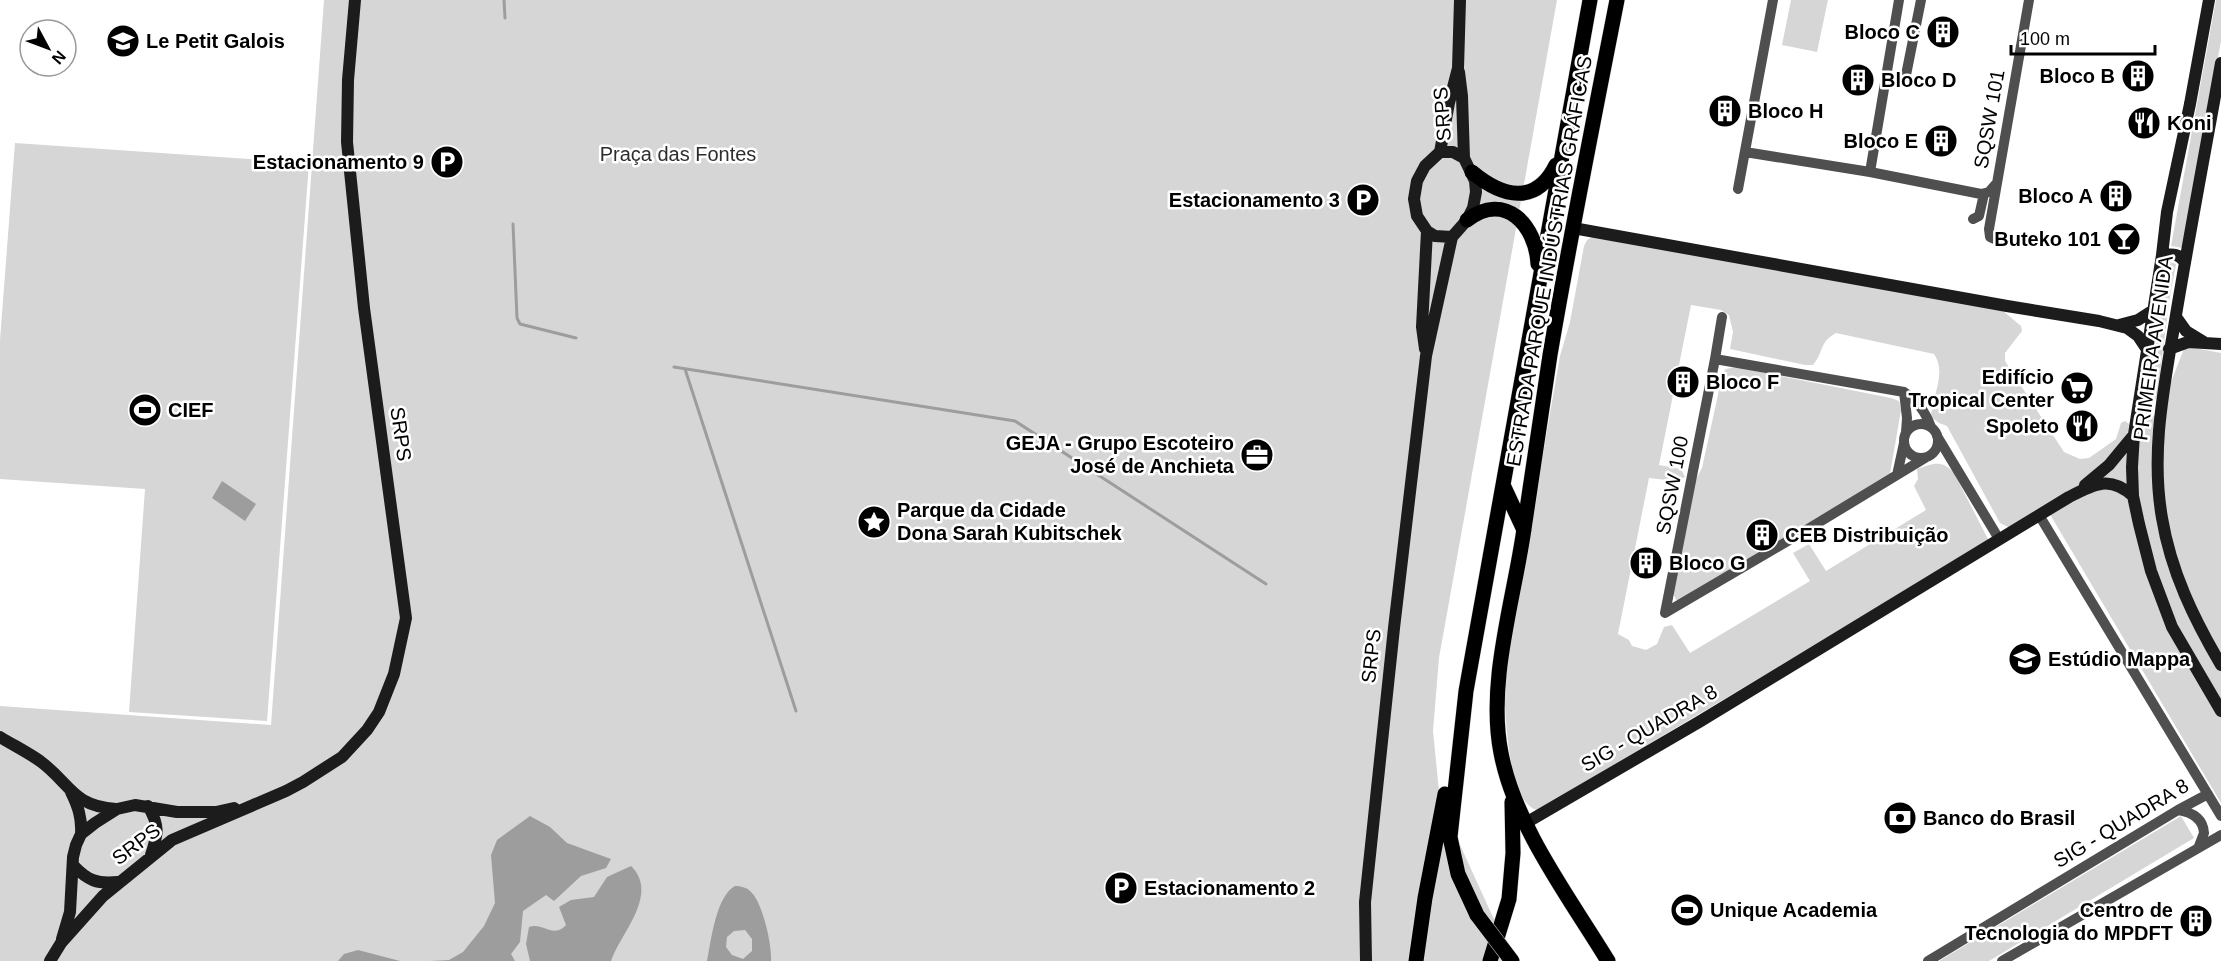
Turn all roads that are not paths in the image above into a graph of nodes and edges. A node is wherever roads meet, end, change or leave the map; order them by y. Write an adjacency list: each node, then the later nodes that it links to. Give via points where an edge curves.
1 (355, 0): 65 (main road, SRPS, via 346,142 406,618 394,674 367,730 342,757 303,782)
2 (1460, 0): 13 (main road, SRPS)
3 (1590, 0): 15 (main road, ESTRADA PARQUE INDÚSTRIAS GRÁFICAS)
4 (1617, 0): 26 (main road, ESTRADA PARQUE INDÚSTRIAS GRÁFICAS)
5 (1773, 0): 17 (street)
6 (1899, 0): 10 (street)
7 (1921, 0): 11 (street)
8 (2029, 0): 21 (street, SQSW 101)
9 (2208, 0): 30 (main road, PRIMEIRA AVENIDA)
10 (1895, 20): 11 (street); 20 (street)
11 (1917, 22): 14 (street)
12 (2221, 63): 31 (main road, PRIMEIRA AVENIDA)
13 (1458, 68): 16 (main road, SRPS); 18 (main road, SRPS)
14 (1906, 75)
15 (1564, 145): 19 (main road, via 1550,177 1526,192 1507,193); 32 (main road, ESTRADA PARQUE INDÚSTRIAS GRÁFICAS)
16 (1440, 152): 18 (main road, SRPS, via 1453,152); 27 (main road, SRPS, via 1425,166 1414,199 1417,216)
17 (1745, 152): 20 (street, SQSW 101); 22 (street)
18 (1464, 158): 19 (main road, SRPS)
19 (1472, 172): 25 (main road, SRPS, via 1476,192)
20 (1870, 172): 23 (street, SQSW 101)
21 (1995, 185): 23 (street, SQSW 101); 29 (street, via 1990,237 2000,241)
22 (1738, 189)
23 (1984, 194): 24 (street, via 1979,216)
24 (1973, 219)
25 (1467, 220): 28 (main road, SRPS); 32 (main road, via 1485,209 1521,219 1532,234)
26 (1573, 228): 36 (main road); 56 (main road, ESTRADA PARQUE INDÚSTRIAS GRÁFICAS)
27 (1427, 231): 28 (main road); 41 (main road, SRPS, via 1422,327)
28 (1452, 237): 41 (main road, SRPS)
29 (2011, 239)
30 (2162, 255): 31 (main road, via 2176,255); 33 (main road, PRIMEIRA AVENIDA)
31 (2185, 263): 35 (main road, PRIMEIRA AVENIDA)
32 (1539, 281): 52 (main road, ESTRADA PARQUE INDÚSTRIAS GRÁFICAS)
33 (2152, 311): 36 (main road); 39 (main road, PRIMEIRA AVENIDA)
34 (1722, 317): 42 (street)
35 (2175, 317): 37 (main road, via 2186,331); 40 (main road, PRIMEIRA AVENIDA)
36 (2119, 325): 39 (main road, via 2133,332)
37 (2205, 342): 38 (main road); 40 (main road, via 2181,344)
38 (2221, 344)
39 (2146, 348): 44 (main road, PRIMEIRA AVENIDA)
40 (2169, 350): 45 (main road, PRIMEIRA AVENIDA)
41 (1426, 356): 80 (main road, SRPS, via 1365,902)
42 (1715, 359): 43 (street); 51 (street, SQSW 100, via 1665,612)
43 (1904, 392): 46 (street, via 1926,412); 48 (street)
44 (2141, 397): 45 (main road, via 2150,405); 47 (main road, PRIMEIRA AVENIDA)
45 (2161, 401): 58 (main road, PRIMEIRA AVENIDA, via 2157,478 2162,518 2172,561 2192,614)
46 (1934, 431): 48 (street, via 1915,425); 49 (street, via 1937,446); 50 (street)
47 (2134, 434): 53 (main road, PRIMEIRA AVENIDA); 54 (main road, SIG - QUADRA 8, via 2097,476)
48 (1905, 437): 49 (street, via 1909,453 1919,458); 51 (street)
49 (1927, 456): 50 (street); 51 (street, SQSW 100)
50 (1953, 463): 57 (street)
51 (1897, 475)
52 (1503, 485): 56 (main road, ESTRADA PARQUE INDÚSTRIAS GRÁFICAS); 59 (main road, ESTRADA PARQUE INDÚSTRIAS GRÁFICAS)
53 (2133, 496): 54 (main road, SIG - QUADRA 8, via 2109,483); 60 (main road, PRIMEIRA AVENIDA, via 2151,571 2172,627)
54 (2069, 497): 55 (main road, SIG - QUADRA 8)
55 (2039, 515): 57 (main road, SIG - QUADRA 8); 63 (street, SIG - QUADRA 8)
56 (1524, 530): 64 (main road, ESTRADA PARQUE INDÚSTRIAS GRÁFICAS, via 1496,695 1498,739)
57 (1999, 539): 70 (main road, SIG - QUADRA 8)
58 (2221, 665)
59 (1466, 691): 78 (main road, via 1425,898); 82 (main road, ESTRADA PARQUE INDÚSTRIAS GRÁFICAS, bridge, via 1450,837 1458,874 1477,915)
60 (2221, 711)
61 (0, 737): 62 (main road, SRPS, via 40,761)
62 (70, 790): 67 (main road, SRPS, via 90,805); 71 (main road, SRPS, via 79,809)
63 (2208, 794): 68 (street, SIG - QUADRA 8); 69 (street)
64 (1512, 795): 70 (main road, ESTRADA PARQUE INDÚSTRIAS GRÁFICAS); 81 (main road, via 1513,853 1507,909)
65 (254, 804): 66 (main road, SRPS, via 191,813); 74 (main road, SRPS, via 172,840)
66 (148, 806): 67 (main road, SRPS); 74 (main road, via 157,822 158,836)
67 (117, 809): 71 (main road, SRPS)
68 (2178, 810): 73 (street, via 2188,811 2200,821 2204,833); 84 (street, SIG - QUADRA 8)
69 (2221, 816)
70 (1524, 824): 83 (main road, ESTRADA PARQUE INDÚSTRIAS GRÁFICAS)
71 (81, 834): 75 (main road, SRPS)
72 (2221, 835): 73 (street)
73 (2199, 846): 85 (street)
74 (151, 855): 76 (main road, SRPS)
75 (73, 865): 76 (main road, via 90,881); 77 (main road, SRPS, via 70,912)
76 (118, 882): 77 (main road, SRPS)
77 (61, 943): 79 (main road, SRPS)
78 (1417, 959)
79 (50, 961)
80 (1366, 961)
81 (1490, 961)
82 (1512, 961)
83 (1608, 961)
84 (1928, 961)
85 (2002, 961)

